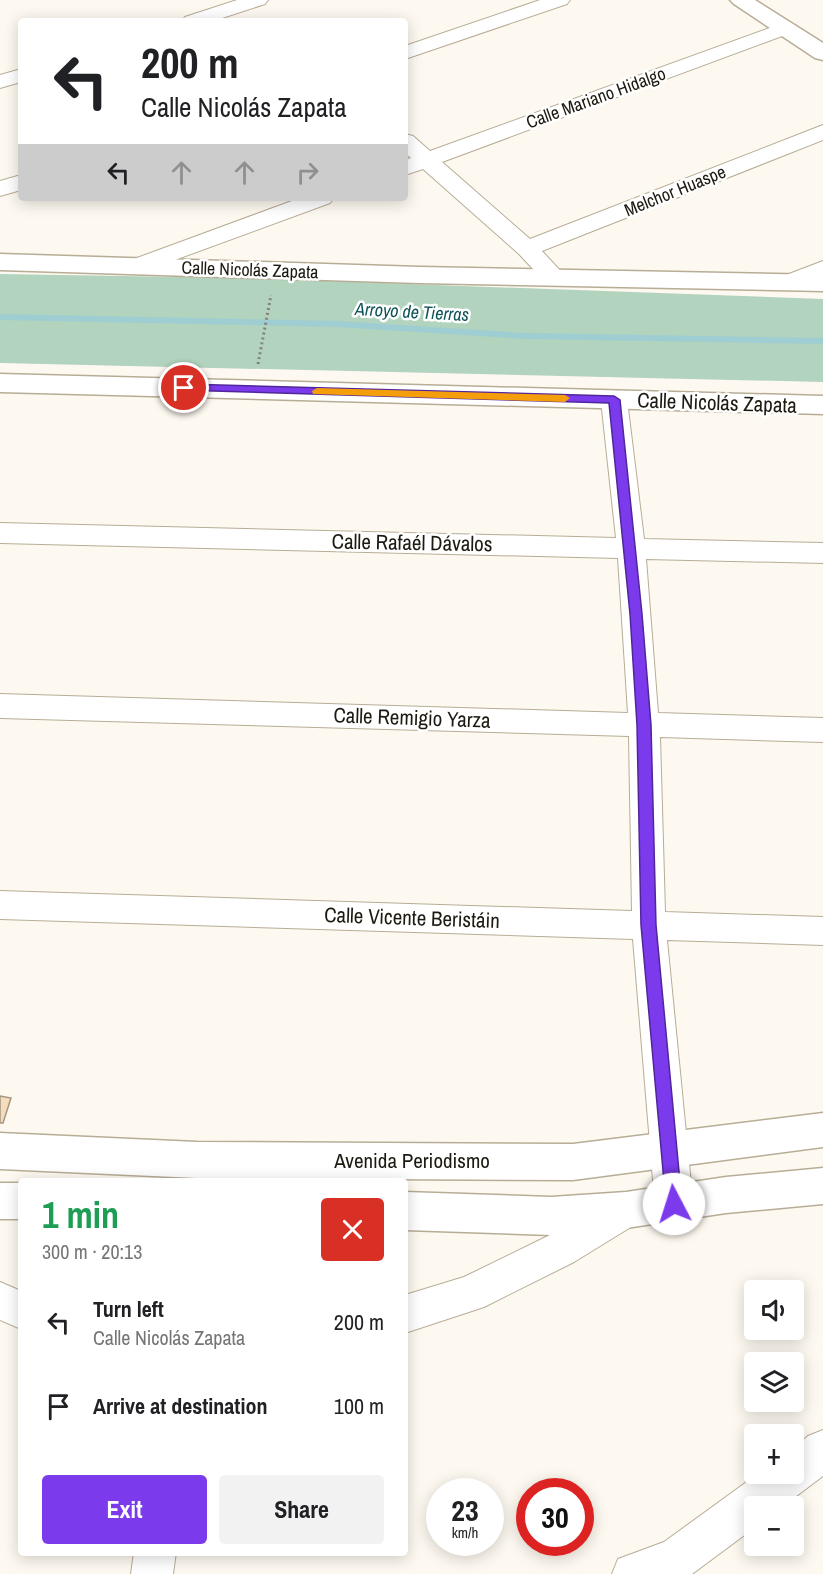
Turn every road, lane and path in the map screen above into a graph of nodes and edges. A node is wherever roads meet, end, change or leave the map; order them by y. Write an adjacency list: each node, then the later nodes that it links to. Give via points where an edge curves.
1 (560, 0): 6 (street)
2 (741, 0): 5 (street)
3 (255, 4): 4 (street)
4 (203, 18)
5 (786, 28): 7 (street); 12 (street, Calle Mariano Hidalgo)
6 (408, 52)
7 (823, 54)
8 (18, 76): 9 (street)
9 (0, 82)
10 (823, 132): 17 (street, Melchor Huaspe)
11 (408, 144): 12 (street)
12 (427, 160): 13 (street, Calle Mariano Hidalgo); 17 (street)
13 (408, 167)
14 (18, 183): 15 (street)
15 (0, 189)
16 (314, 201): 19 (street)
17 (527, 249): 21 (street)
18 (0, 262): 19 (street, Calle Nicolás Zapata)
19 (134, 267): 21 (street, Calle Nicolás Zapata)
20 (823, 268): 22 (street)
21 (555, 278): 22 (street, Calle Nicolás Zapata)
22 (790, 282): 23 (street, Calle Nicolás Zapata)
23 (823, 283)
24 (270, 296): 25 (path)
25 (261, 351)
26 (0, 383): 27 (street, Calle Nicolás Zapata)
27 (614, 400): 28 (street, Calle Nicolás Zapata); 30 (street)
28 (823, 405)
29 (0, 533): 30 (street, Calle Rafaél Dávalos)
30 (631, 548): 31 (street, Calle Rafaél Dávalos); 33 (street)
31 (823, 553)
32 (0, 706): 33 (street, Calle Remigio Yarza)
33 (644, 725): 34 (street, Calle Remigio Yarza); 36 (street)
34 (823, 730)
35 (0, 905): 36 (street, Calle Vicente Beristáin)
36 (649, 925): 37 (street, Calle Vicente Beristáin); 39 (street)
37 (823, 931)
38 (823, 1130): 39 (street, Avenida Periodismo)
39 (669, 1148): 40 (street, Avenida Periodismo, via 573,1162 197,1160); 44 (street)
40 (0, 1151)
41 (823, 1185): 44 (street)
42 (0, 1201): 43 (street)
43 (18, 1201)
44 (674, 1204): 45 (street)
45 (626, 1210): 46 (street, via 551,1216); 49 (street, via 561,1249 470,1294)
46 (408, 1211)
47 (0, 1301): 48 (street)
48 (18, 1309)
49 (408, 1313)
50 (823, 1451): 53 (street, via 676,1560)
51 (154, 1556): 52 (street)
52 (152, 1574)
53 (633, 1574)

